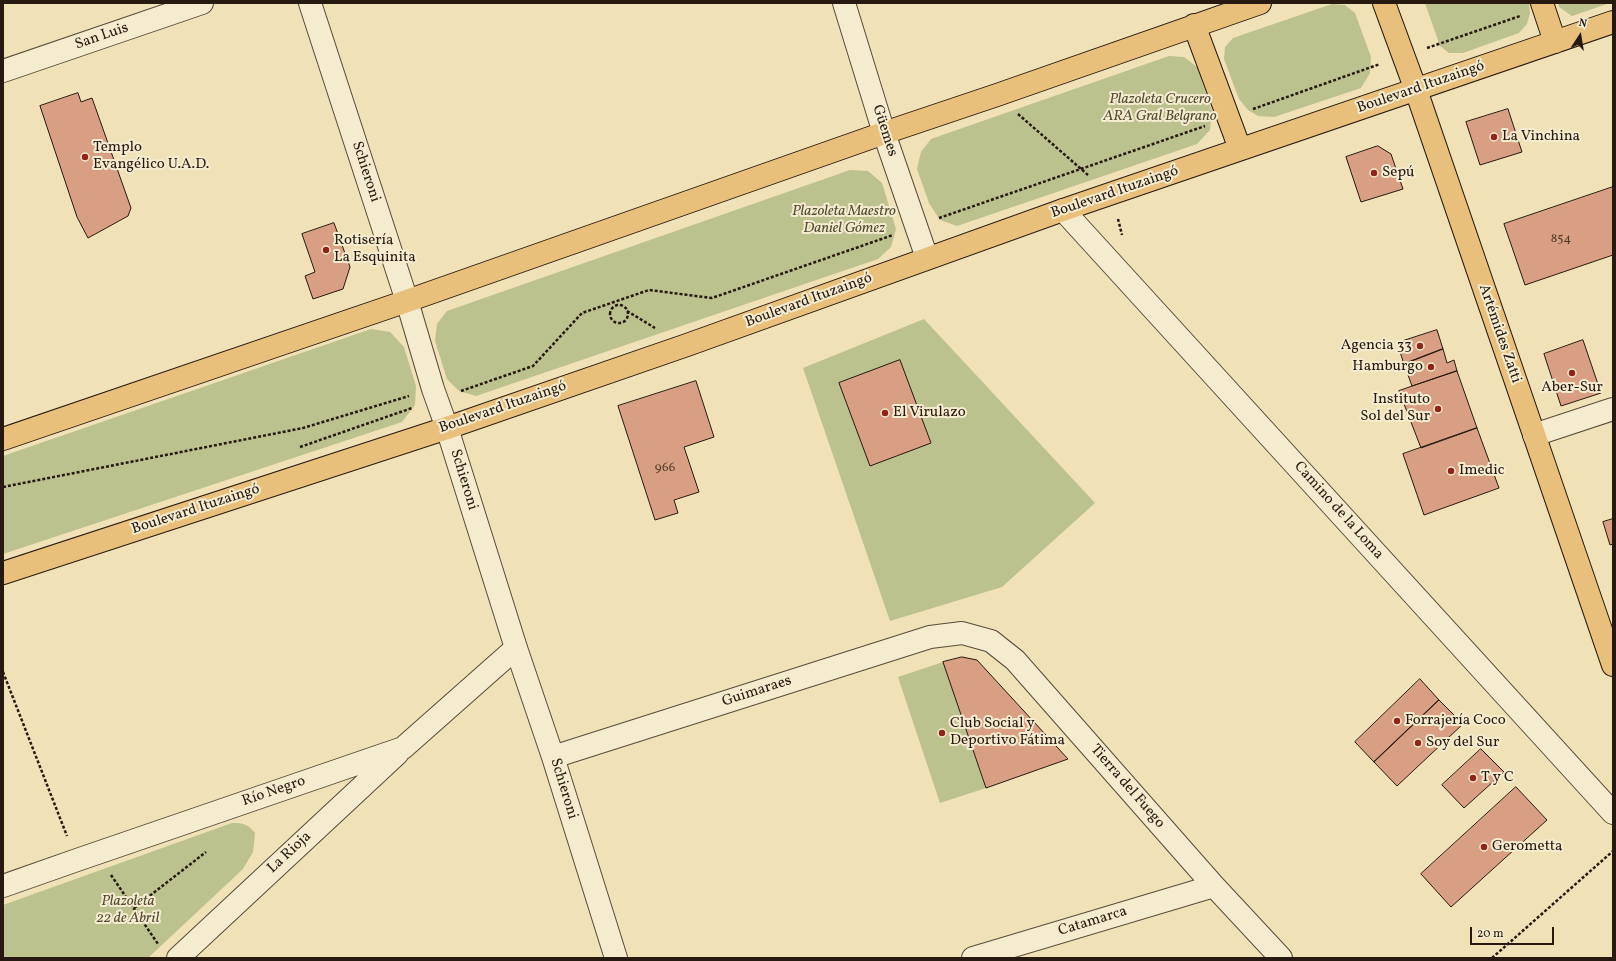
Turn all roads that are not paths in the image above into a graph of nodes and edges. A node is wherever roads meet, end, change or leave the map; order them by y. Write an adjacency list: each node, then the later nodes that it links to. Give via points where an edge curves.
1 (202, 3): 10 (street, San Luis)
2 (310, 3): 16 (street, Schieroni)
3 (844, 3): 12 (street, Güemes)
4 (1260, 3): 8 (main road)
5 (1384, 3): 11 (main road, Artémides Zatti)
6 (1543, 5): 9 (main road)
7 (1613, 22): 9 (main road, Boulevard Ituzaingó)
8 (1194, 25): 12 (main road); 13 (main road)
9 (1554, 42): 11 (main road, Boulevard Ituzaingó)
10 (3, 71)
11 (1416, 90): 13 (main road, Boulevard Ituzaingó); 19 (main road, Artémides Zatti)
12 (884, 133): 15 (street, Güemes); 16 (main road)
13 (1240, 149): 14 (main road, Boulevard Ituzaingó)
14 (1064, 210): 15 (main road, Boulevard Ituzaingó); 27 (street, Camino de la Loma)
15 (927, 258): 18 (main road, Boulevard Ituzaingó)
16 (407, 301): 18 (street, Schieroni); 20 (main road)
17 (1613, 409): 19 (street)
18 (447, 428): 21 (main road, Boulevard Ituzaingó); 23 (street, Schieroni)
19 (1534, 435): 24 (main road, Artémides Zatti)
20 (3, 439)
21 (3, 573)
22 (962, 633): 26 (street, Guimaraes, via 930,637); 29 (street, Tierra del Fuego, via 991,642 1015,660)
23 (516, 648): 25 (street, Río Negro); 26 (street, Schieroni)
24 (1613, 665)
25 (403, 748): 28 (street, Río Negro); 30 (street, La Rioja)
26 (553, 758): 31 (street, Schieroni)
27 (1609, 801)
28 (3, 886)
29 (1214, 886): 32 (street, Catamarca); 33 (street, Tierra del Fuego)
30 (178, 958)
31 (616, 958)
32 (973, 958)
33 (1281, 958)

